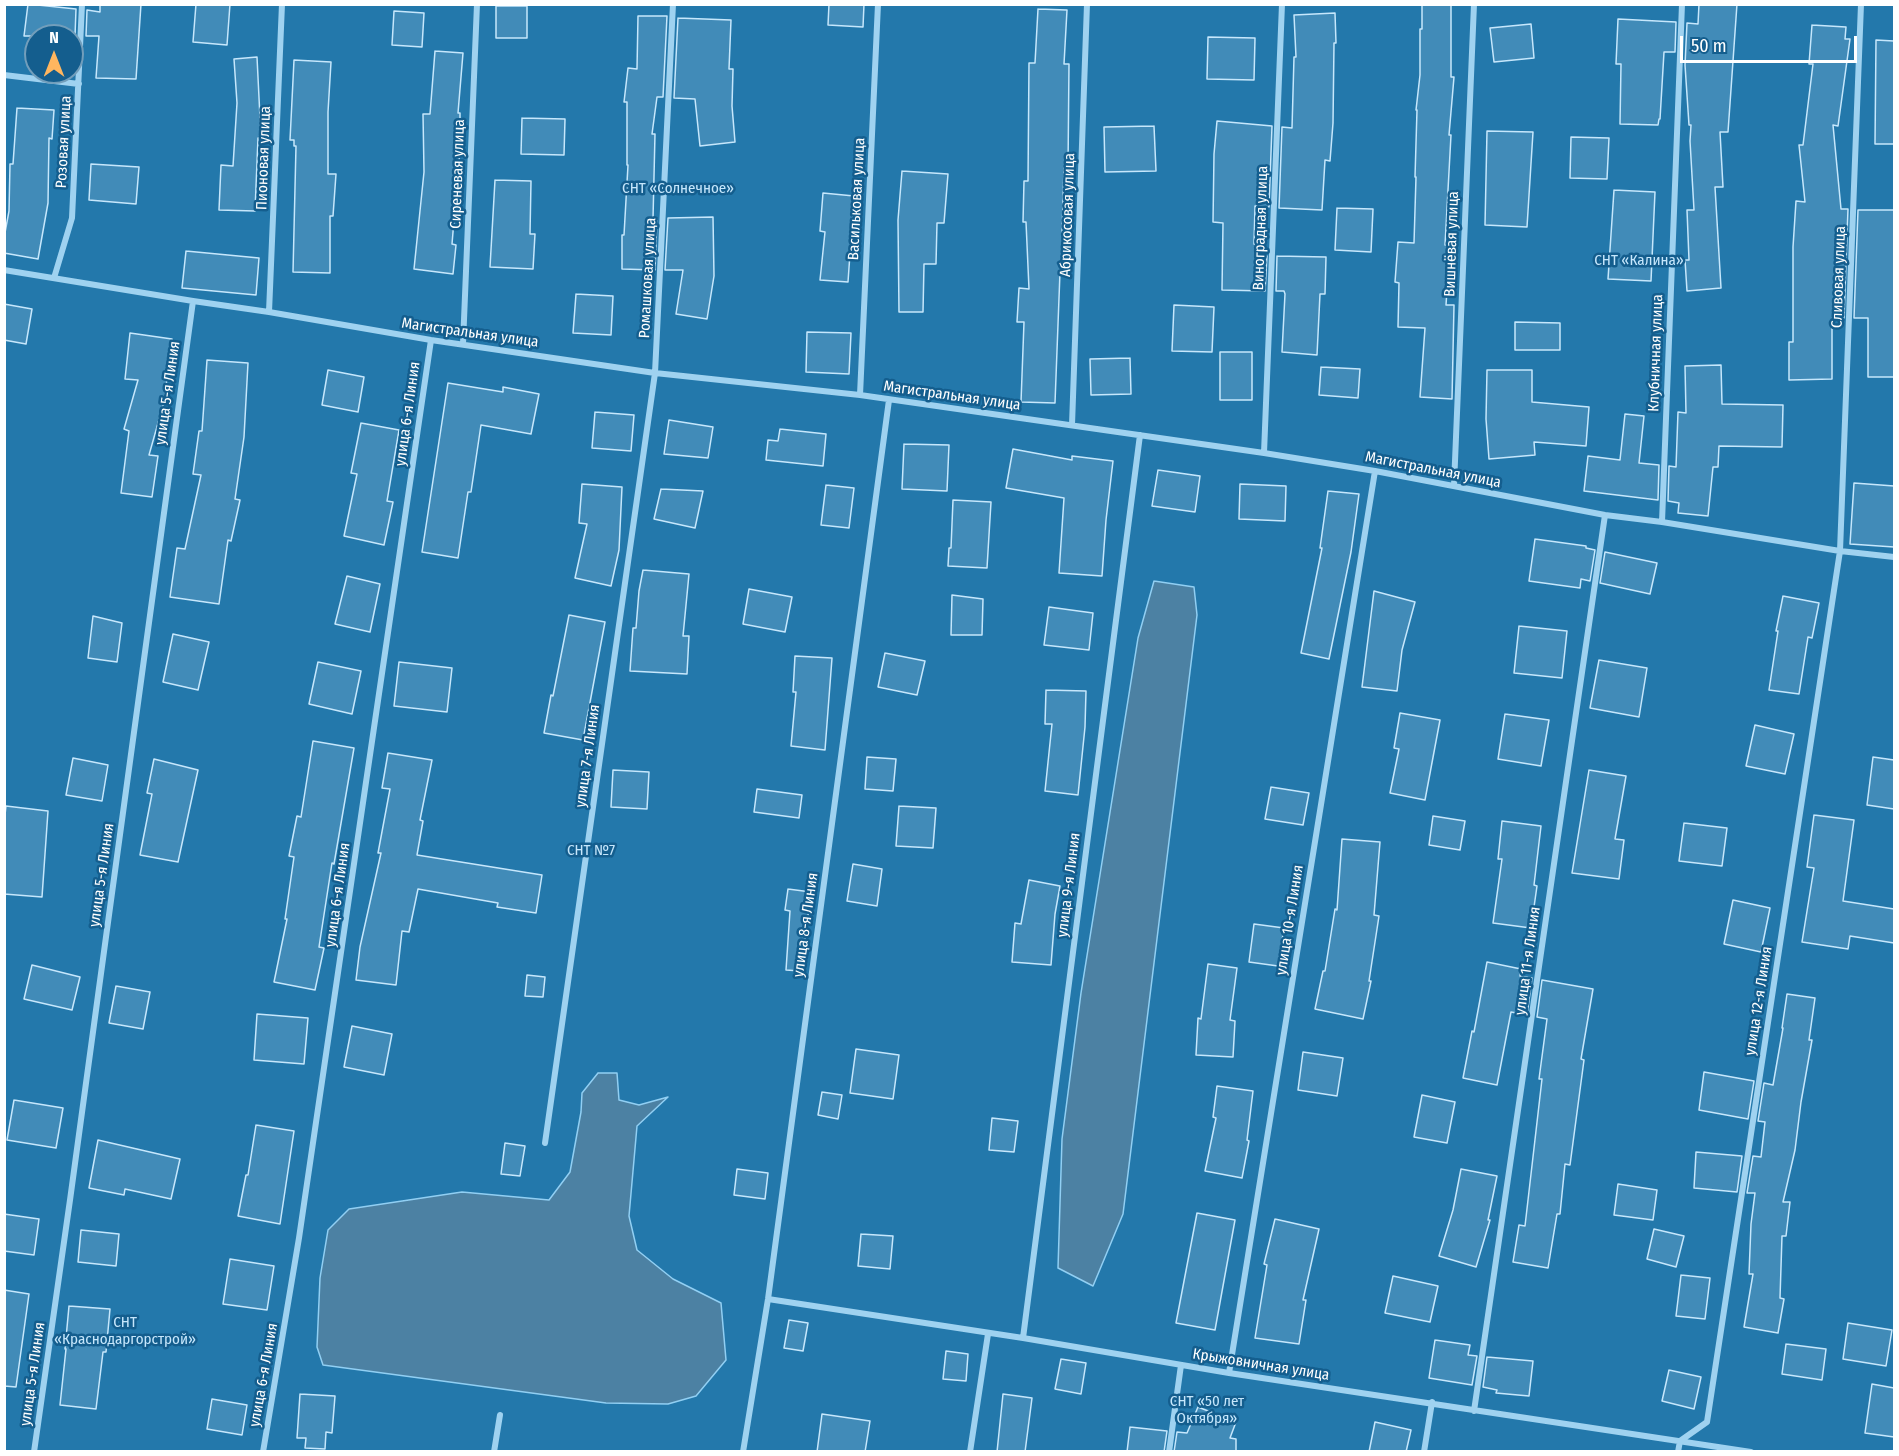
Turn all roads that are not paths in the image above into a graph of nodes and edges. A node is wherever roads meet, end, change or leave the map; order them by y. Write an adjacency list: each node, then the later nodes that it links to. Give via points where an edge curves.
1 (82, 4): 11 (street, Розовая улица)
2 (282, 4): 18 (street, Пионовая улица)
3 (477, 4): 20 (street, Сиреневая улица)
4 (673, 4): 21 (street, Ромашковая улица)
5 (878, 4): 22 (street, Васильковая улица)
6 (1087, 4): 24 (street, Абрикосовая улица)
7 (1281, 4): 26 (street, Виноградная улица)
8 (1474, 4): 28 (street, Вишнёвая улица)
9 (1682, 4): 30 (street, Клубничная улица)
10 (1861, 4): 31 (street, Сливовая улица)
11 (81, 24)
12 (4, 75): 13 (street)
13 (24, 77)
14 (79, 84): 16 (street, Розовая улица, via 72,218)
15 (4, 270): 16 (street, Магистральная улица)
16 (54, 278): 17 (street, Магистральная улица)
17 (193, 301): 18 (street, Магистральная улица); 43 (street, улица 5-я Линия)
18 (270, 312): 19 (street, Магистральная улица)
19 (431, 340): 20 (street, Магистральная улица); 44 (street, улица 6-я Линия, via 299,1238)
20 (463, 344): 21 (street, Магистральная улица)
21 (655, 373): 22 (street, Магистральная улица); 33 (street, улица 7-я Линия)
22 (860, 395): 23 (street, Магистральная улица)
23 (889, 400): 24 (street, Магистральная улица); 34 (street, улица 8-я Линия)
24 (1072, 425): 25 (street, Магистральная улица)
25 (1140, 435): 26 (street, Магистральная улица); 36 (street, улица 9-я Линия)
26 (1264, 453): 27 (street, Магистральная улица)
27 (1375, 471): 28 (street, Магистральная улица); 38 (street, улица 10-я Линия)
28 (1454, 485): 29 (street, Магистральная улица)
29 (1605, 515): 30 (street, Магистральная улица); 40 (street, улица 11-я Линия)
30 (1662, 522): 31 (street, Магистральная улица)
31 (1840, 551): 32 (street, Магистральная улица); 42 (street, улица 12-я Линия, via 1707,1422)
32 (1894, 557)
33 (545, 1143)
34 (768, 1299): 35 (street, Крыжовничная улица); 46 (street, улица 8-я Линия)
35 (988, 1334): 36 (street, Крыжовничная улица); 47 (street)
36 (1023, 1338): 37 (street, Крыжовничная улица)
37 (1181, 1365): 38 (street, Крыжовничная улица); 48 (street)
38 (1229, 1373): 39 (street, Крыжовничная улица)
39 (1432, 1402): 40 (street, Крыжовничная улица); 49 (street)
40 (1474, 1411): 42 (street, Крыжовничная улица)
41 (500, 1415): 45 (street)
42 (1680, 1441): 50 (street); 51 (street, Крыжовничная улица)
43 (34, 1452)
44 (263, 1452)
45 (495, 1452)
46 (743, 1452)
47 (970, 1452)
48 (1169, 1452)
49 (1424, 1452)
50 (1678, 1452)
51 (1751, 1452)

